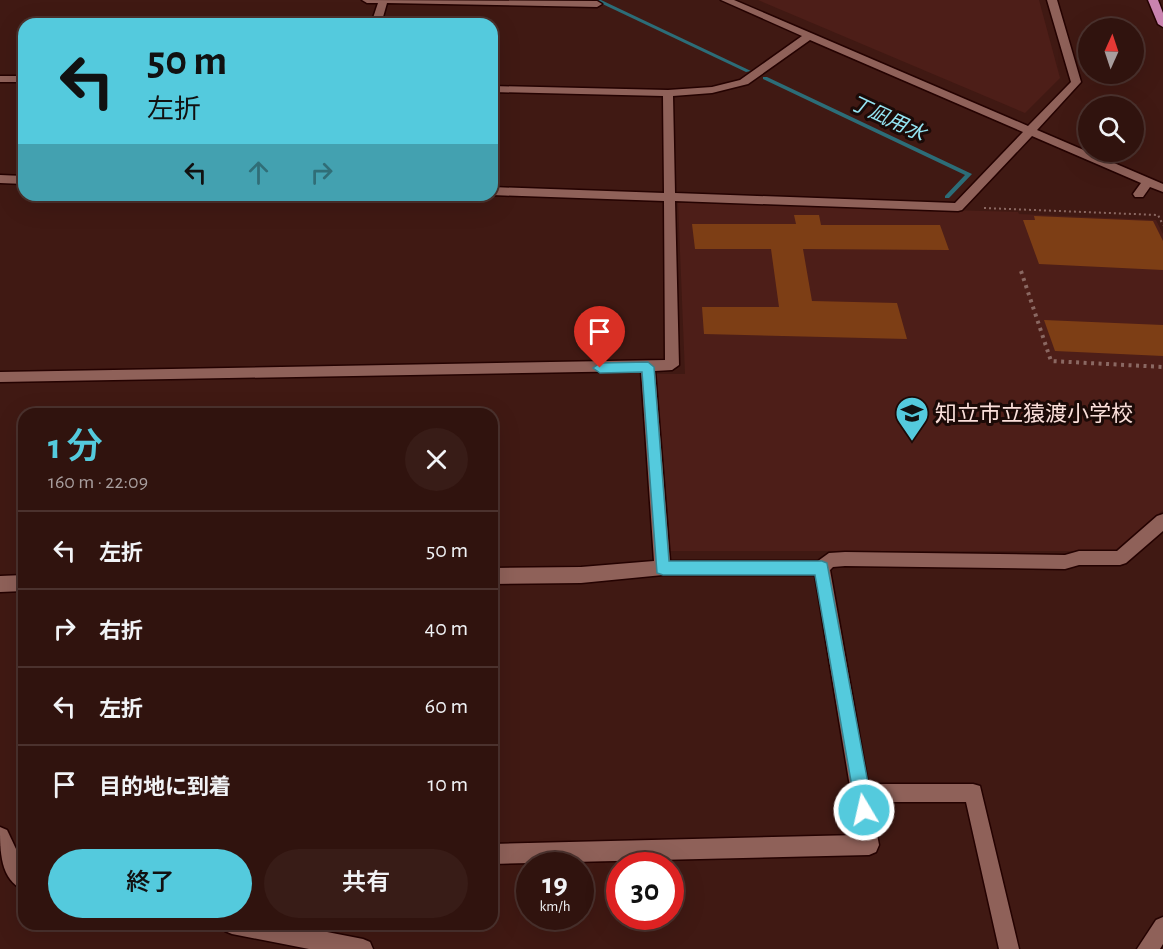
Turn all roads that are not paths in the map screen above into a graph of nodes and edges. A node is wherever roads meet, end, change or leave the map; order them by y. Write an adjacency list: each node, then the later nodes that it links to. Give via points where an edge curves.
1 (367, 0): 2 (street)
2 (383, 0): 3 (street, via 597,4); 7 (street)
3 (588, 0)
4 (726, 0): 9 (street)
5 (1052, 0): 14 (street, via 1076,82)
6 (1153, 0): 8 (main road)
7 (378, 18)
8 (1163, 24)
9 (809, 36): 13 (street, via 744,82 712,90); 14 (street)
10 (0, 79): 11 (street)
11 (18, 79)
12 (498, 89): 13 (street)
13 (668, 93): 21 (street)
14 (1029, 130): 17 (street); 21 (street, via 958,207)
15 (0, 179): 16 (street)
16 (18, 180)
17 (1148, 182): 18 (street); 20 (street)
18 (1163, 188)
19 (498, 191): 21 (street)
20 (1139, 194)
21 (669, 196): 22 (street, via 672,366)
22 (648, 367): 23 (street); 25 (street)
23 (0, 377)
24 (1163, 520): 26 (street, via 1120,558 1065,562 845,559 829,560)
25 (663, 568): 26 (street); 27 (street, via 581,575)
26 (822, 568): 30 (street)
27 (498, 576)
28 (0, 584): 29 (street)
29 (18, 584)
30 (862, 793): 32 (street, via 869,845); 37 (street, via 973,793)
31 (0, 837): 33 (street)
32 (498, 854)
33 (18, 875)
34 (1163, 927): 38 (street)
35 (295, 930): 36 (street)
36 (363, 949)
37 (1009, 949)
38 (1147, 949)

